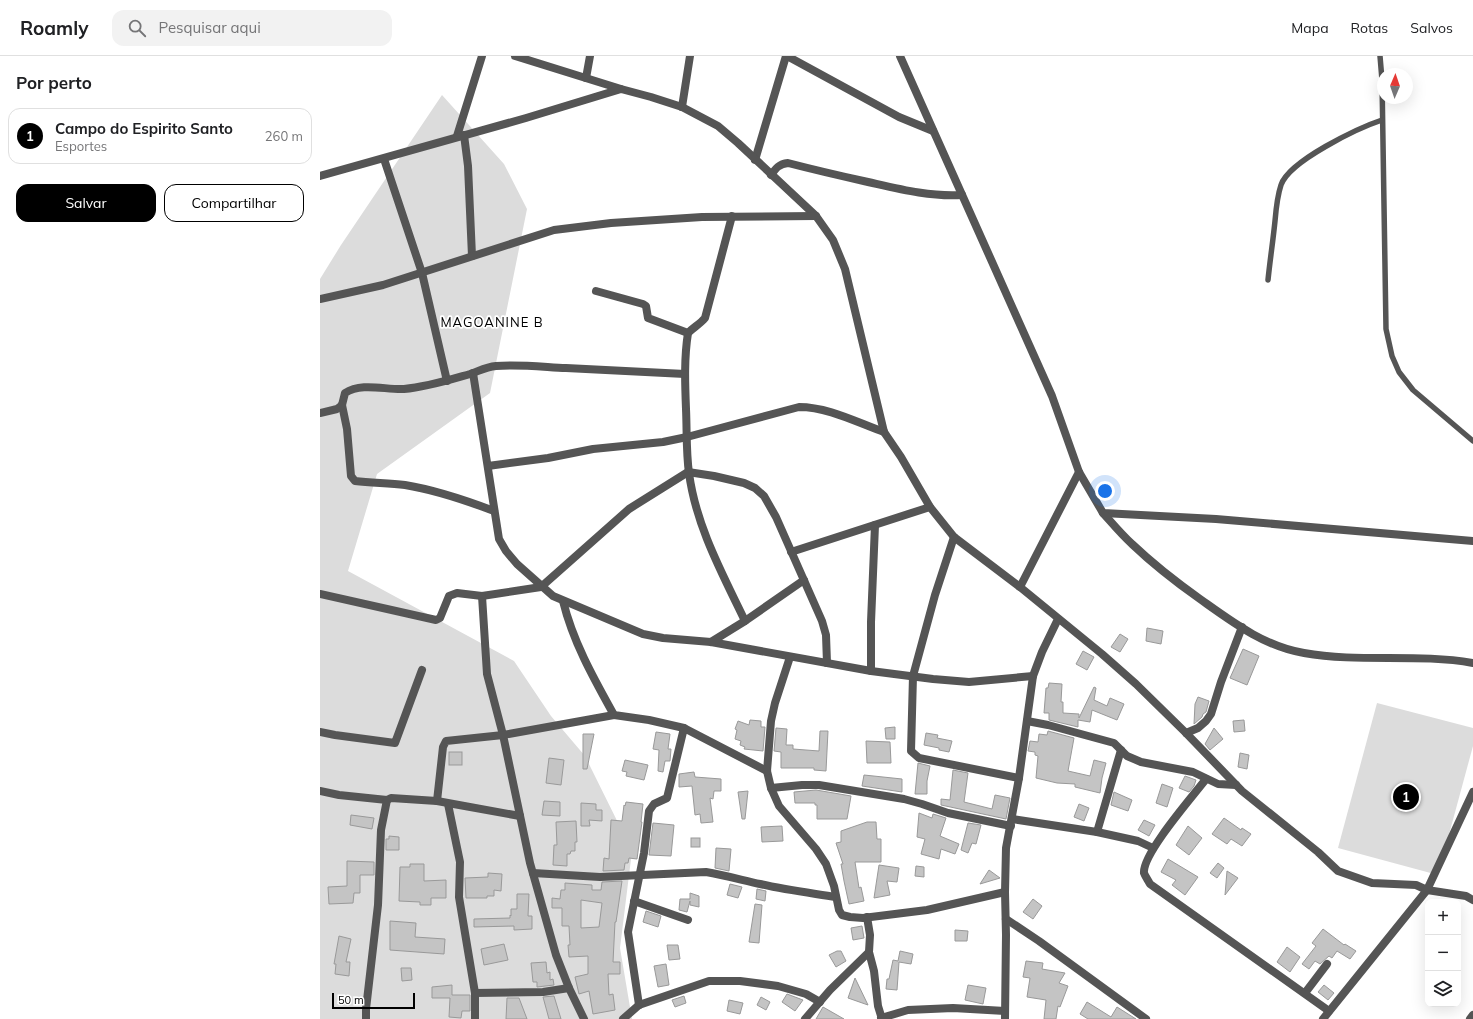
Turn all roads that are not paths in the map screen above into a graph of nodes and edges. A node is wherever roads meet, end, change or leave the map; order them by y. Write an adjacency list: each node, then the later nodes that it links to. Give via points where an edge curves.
1 (482, 56): 13 (street)
2 (515, 56): 8 (street)
3 (590, 56): 8 (street)
4 (690, 56): 10 (street)
5 (787, 56): 12 (street, via 899,117); 15 (street)
6 (900, 56): 12 (street)
7 (1380, 56): 11 (lane)
8 (586, 78): 9 (street)
9 (621, 89): 10 (street); 13 (street)
10 (682, 107): 15 (street, via 718,126)
11 (1382, 120): 23 (lane, via 1356,130 1300,162 1289,172 1281,184 1277,198); 34 (lane, via 1386,329 1392,356 1399,372 1413,390)
12 (933, 131): 18 (street)
13 (460, 136): 14 (street); 21 (street, via 468,166)
14 (384, 158): 17 (street); 22 (street)
15 (755, 160): 16 (street)
16 (771, 175): 18 (street, via 778,166 788,163 900,189 937,195); 20 (street)
17 (320, 176)
18 (962, 195): 37 (street, via 1052,396)
19 (732, 216): 20 (street); 21 (street, via 611,223 554,230); 26 (street, via 705,318)
20 (816, 216): 32 (street, via 833,240 845,269)
21 (472, 256): 22 (street)
22 (422, 273): 25 (street); 29 (street)
23 (1268, 280)
24 (596, 291): 26 (street, via 643,304 646,306 648,318)
25 (320, 299)
26 (688, 333): 28 (street)
27 (474, 373): 28 (street, via 483,368 497,366); 29 (street); 35 (street)
28 (685, 374): 33 (street)
29 (447, 381): 30 (street, via 404,389 352,388 345,393)
30 (342, 405): 31 (street, via 337,409); 39 (street, via 351,476 355,481 404,485 462,499)
31 (320, 413)
32 (884, 432): 33 (street, via 825,410 799,407); 38 (street)
33 (688, 437): 35 (street); 36 (street)
34 (1473, 441)
35 (488, 466): 39 (street)
36 (688, 472): 44 (street, via 744,483 755,488 764,496 776,517); 46 (street, via 629,509); 52 (street, via 702,529)
37 (1079, 472): 40 (street); 47 (street)
38 (930, 507): 41 (street); 42 (street)
39 (494, 511): 46 (street, via 499,539 506,551)
40 (1103, 512): 43 (street); 53 (street, via 1131,543 1169,576)
41 (875, 525): 44 (street); 59 (street)
42 (954, 537): 47 (street); 60 (street)
43 (1473, 541)
44 (791, 552): 45 (street)
45 (804, 580): 52 (street); 56 (street, via 826,635)
46 (541, 587): 49 (street); 50 (street)
47 (1020, 587): 51 (street)
48 (320, 594): 49 (street, via 436,620 440,618 452,594)
49 (482, 596): 67 (street, via 486,674)
50 (563, 601): 54 (street, via 643,634); 62 (street, via 590,671)
51 (1058, 619): 61 (street); 66 (street, via 1136,684)
52 (745, 621): 54 (street)
53 (1242, 627): 57 (street, via 1270,642 1303,653 1362,658 1450,659); 66 (street, via 1211,714 1206,722)
54 (711, 642): 55 (street)
55 (790, 657): 56 (street); 69 (street, via 771,721)
56 (827, 663): 59 (street)
57 (1473, 663)
58 (422, 670): 65 (street, via 395,743)
59 (871, 671): 60 (street)
60 (913, 676): 61 (street, via 969,682); 70 (street, via 911,751 919,758)
61 (1033, 676): 63 (street)
62 (614, 715): 64 (street); 67 (street)
63 (1027, 721): 68 (street, via 1092,736 1114,743); 70 (street)
64 (684, 728): 69 (street); 84 (street, via 667,798 654,804 649,811)
65 (320, 732)
66 (1186, 733): 72 (street)
67 (503, 735): 77 (street, via 446,741 442,748); 79 (street)
68 (1121, 750): 71 (street, via 1127,756 1141,762 1193,772); 81 (street)
69 (767, 771): 73 (street)
70 (1019, 778): 80 (street)
71 (1206, 779): 72 (street, via 1218,784); 82 (street)
72 (1236, 785): 85 (street, via 1338,871 1372,883 1416,885)
73 (771, 788): 80 (street, via 819,785 904,799 948,813); 87 (street, via 779,806 826,864)
74 (320, 791): 76 (street)
75 (1473, 792): 85 (street)
76 (387, 800): 77 (street, via 391,798); 103 (street, via 382,830 378,905)
77 (437, 801): 78 (street)
78 (448, 804): 79 (street); 96 (street, via 460,862 459,897)
79 (520, 816): 83 (street)
80 (1011, 822): 81 (street); 86 (street, via 1006,848)
81 (1097, 832): 82 (street, via 1138,841)
82 (1153, 848): 97 (street, via 1144,874 1150,884)
83 (533, 873): 84 (street, via 600,876); 95 (street, via 556,956)
84 (639, 874): 87 (street, via 722,874 758,884); 89 (street)
85 (1427, 890): 88 (street, via 1466,896); 100 (street)
86 (1005, 892): 90 (street, via 927,910); 91 (street)
87 (836, 897): 90 (street, via 842,915)
88 (1473, 900)
89 (634, 901): 92 (street); 99 (street, via 628,932)
90 (867, 917): 93 (street)
91 (1006, 919): 101 (street); 109 (street)
92 (688, 920)
93 (869, 952): 98 (street); 108 (street)
94 (1327, 964): 97 (street)
95 (569, 988): 96 (street, via 543,992); 105 (street)
96 (475, 993): 104 (street)
97 (1305, 993): 100 (street)
98 (820, 1002): 99 (street, via 806,994 778,986 740,981 709,981); 107 (street)
99 (639, 1005): 106 (street)
100 (1329, 1011): 110 (street)
101 (1005, 1015): 108 (street, via 953,1008 908,1010)
102 (1473, 1015): 111 (street)
103 (366, 1019)
104 (474, 1019)
105 (584, 1019)
106 (623, 1019)
107 (805, 1019)
108 (882, 1019)
109 (1146, 1019)
110 (1323, 1019)
111 (1470, 1019)

